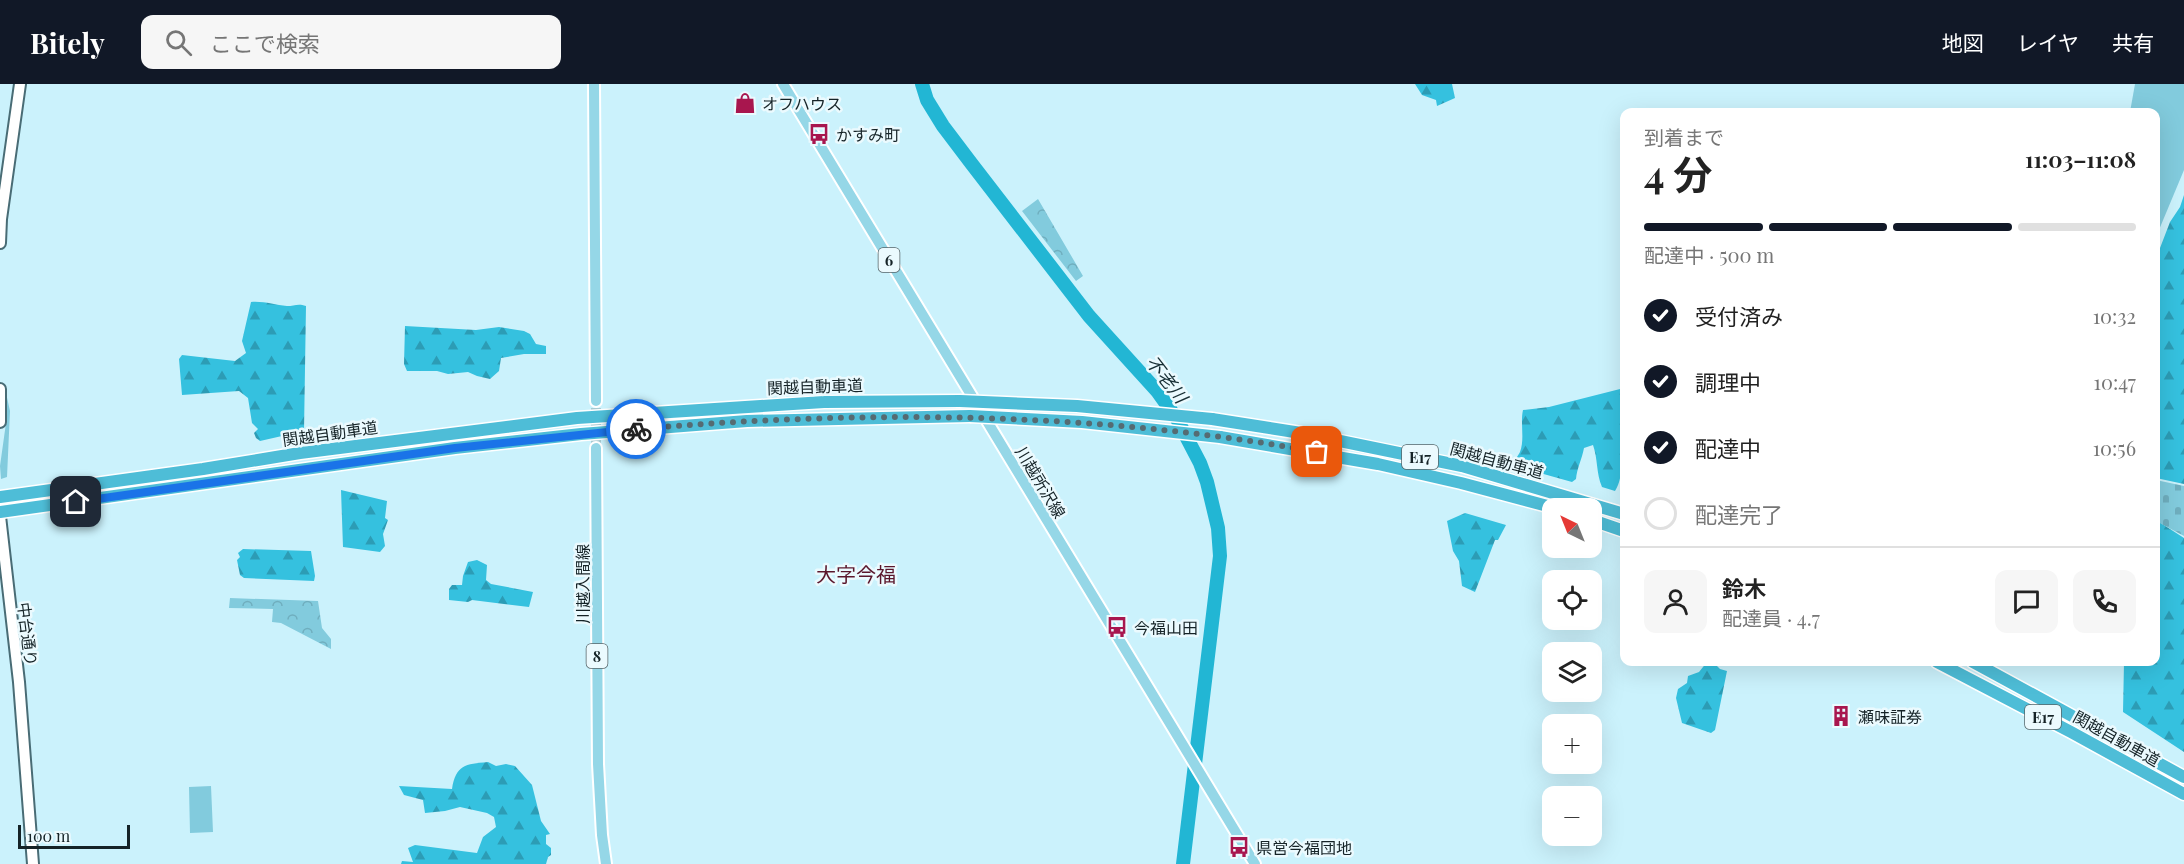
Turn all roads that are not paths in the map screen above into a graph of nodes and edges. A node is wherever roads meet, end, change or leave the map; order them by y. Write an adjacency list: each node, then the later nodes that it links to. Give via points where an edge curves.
1 (20, 84): 4 (street)
2 (594, 84): 6 (main road)
3 (783, 84): 21 (main road, 川越所沢線 / 6)
4 (0, 243)
5 (0, 391): 7 (street)
6 (596, 401)
7 (0, 422)
8 (596, 448): 20 (main road, 川越入間線 / 8, via 598,765)
9 (0, 497): 11 (highway, 関越自動車道 / E17, bridge, via 576,418 824,402 960,400 1212,419 1313,435 1462,466)
10 (1542, 505): 12 (highway, 関越自動車道 / E17, bridge, via 1378,464 1220,437 1082,422 970,416 747,421 581,434 455,448)
11 (1620, 513)
12 (0, 514): 19 (street, 中台通り, via 19,682)
13 (1602, 523): 14 (highway)
14 (1620, 530)
15 (1945, 666): 18 (highway, 関越自動車道 / E17)
16 (1980, 666): 17 (highway, 関越自動車道 / E17)
17 (2184, 777)
18 (2184, 795)
19 (33, 864)
20 (606, 864)
21 (1255, 864)

